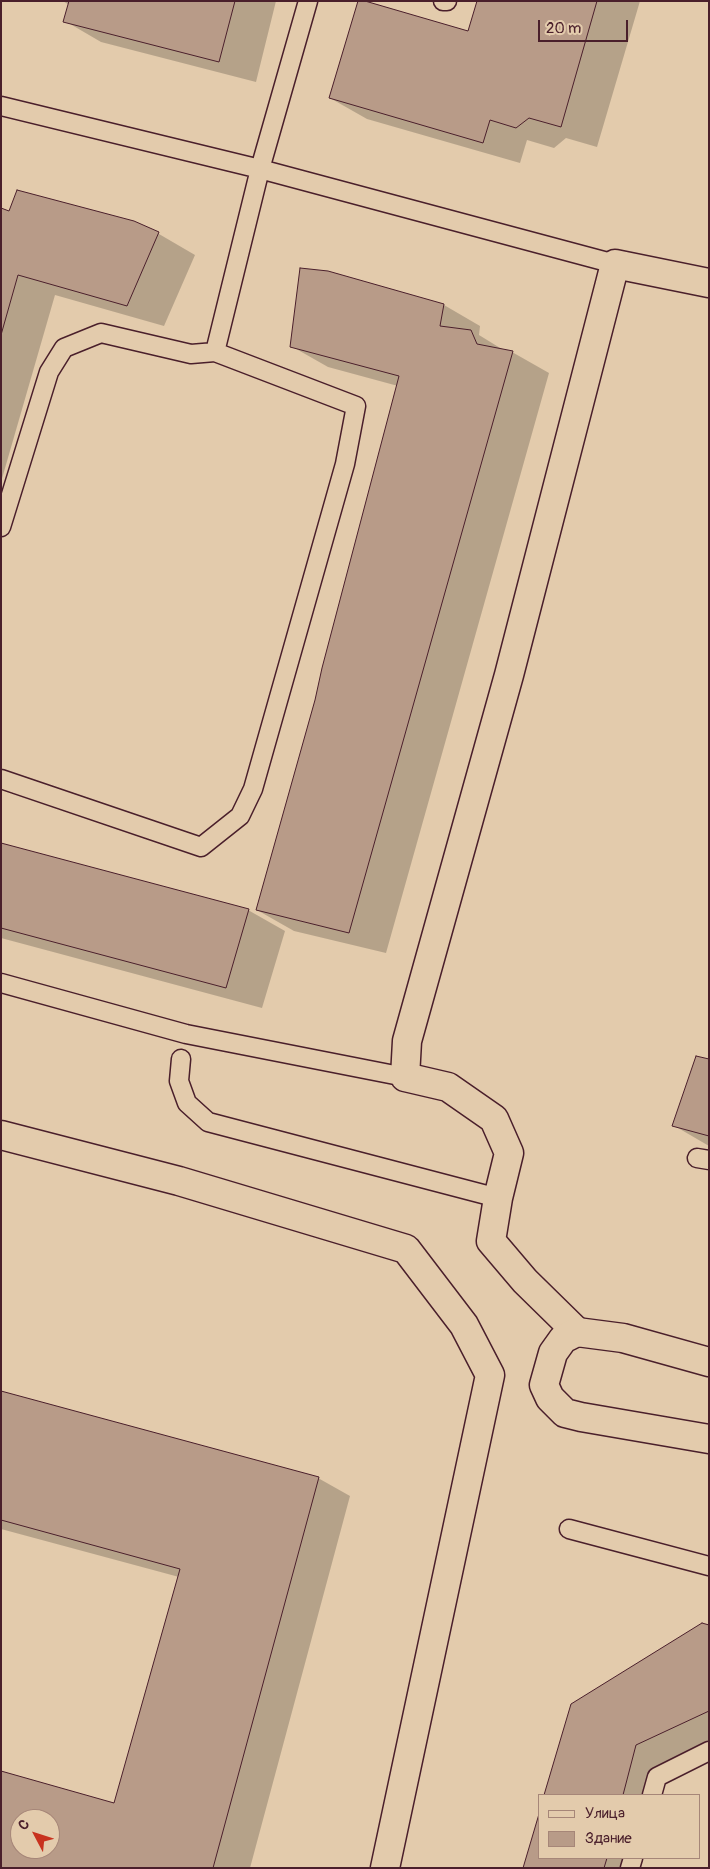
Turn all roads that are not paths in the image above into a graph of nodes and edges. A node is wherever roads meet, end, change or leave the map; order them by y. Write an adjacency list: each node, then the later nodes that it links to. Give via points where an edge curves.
1 (308, 1): 5 (lane)
2 (443, 1): 3 (lane)
3 (447, 1)
4 (1, 106): 5 (lane)
5 (260, 169): 6 (lane); 8 (lane)
6 (615, 264): 7 (street); 13 (street, via 509,675 406,1041)
7 (709, 283)
8 (215, 352): 9 (lane, via 191,354 101,333 64,348 48,372); 10 (lane, via 356,406 345,464 256,780 240,816 201,846)
9 (1, 527)
10 (1, 778)
11 (1, 982): 13 (lane, via 186,1034)
12 (181, 1059): 15 (lane, via 179,1081 187,1103 208,1122)
13 (404, 1077): 15 (street, via 448,1086 494,1119 509,1153)
14 (1, 1134): 23 (street, via 179,1181 406,1249 464,1325 490,1375)
15 (498, 1198): 16 (street, via 491,1241 525,1281)
16 (577, 1332): 17 (street, via 623,1338); 18 (street, via 563,1339 553,1353 544,1385 550,1398 565,1413)
17 (709, 1362)
18 (709, 1439)
19 (568, 1529): 20 (lane)
20 (709, 1566)
21 (709, 1750): 22 (lane, via 657,1776)
22 (652, 1794)
23 (385, 1868)

